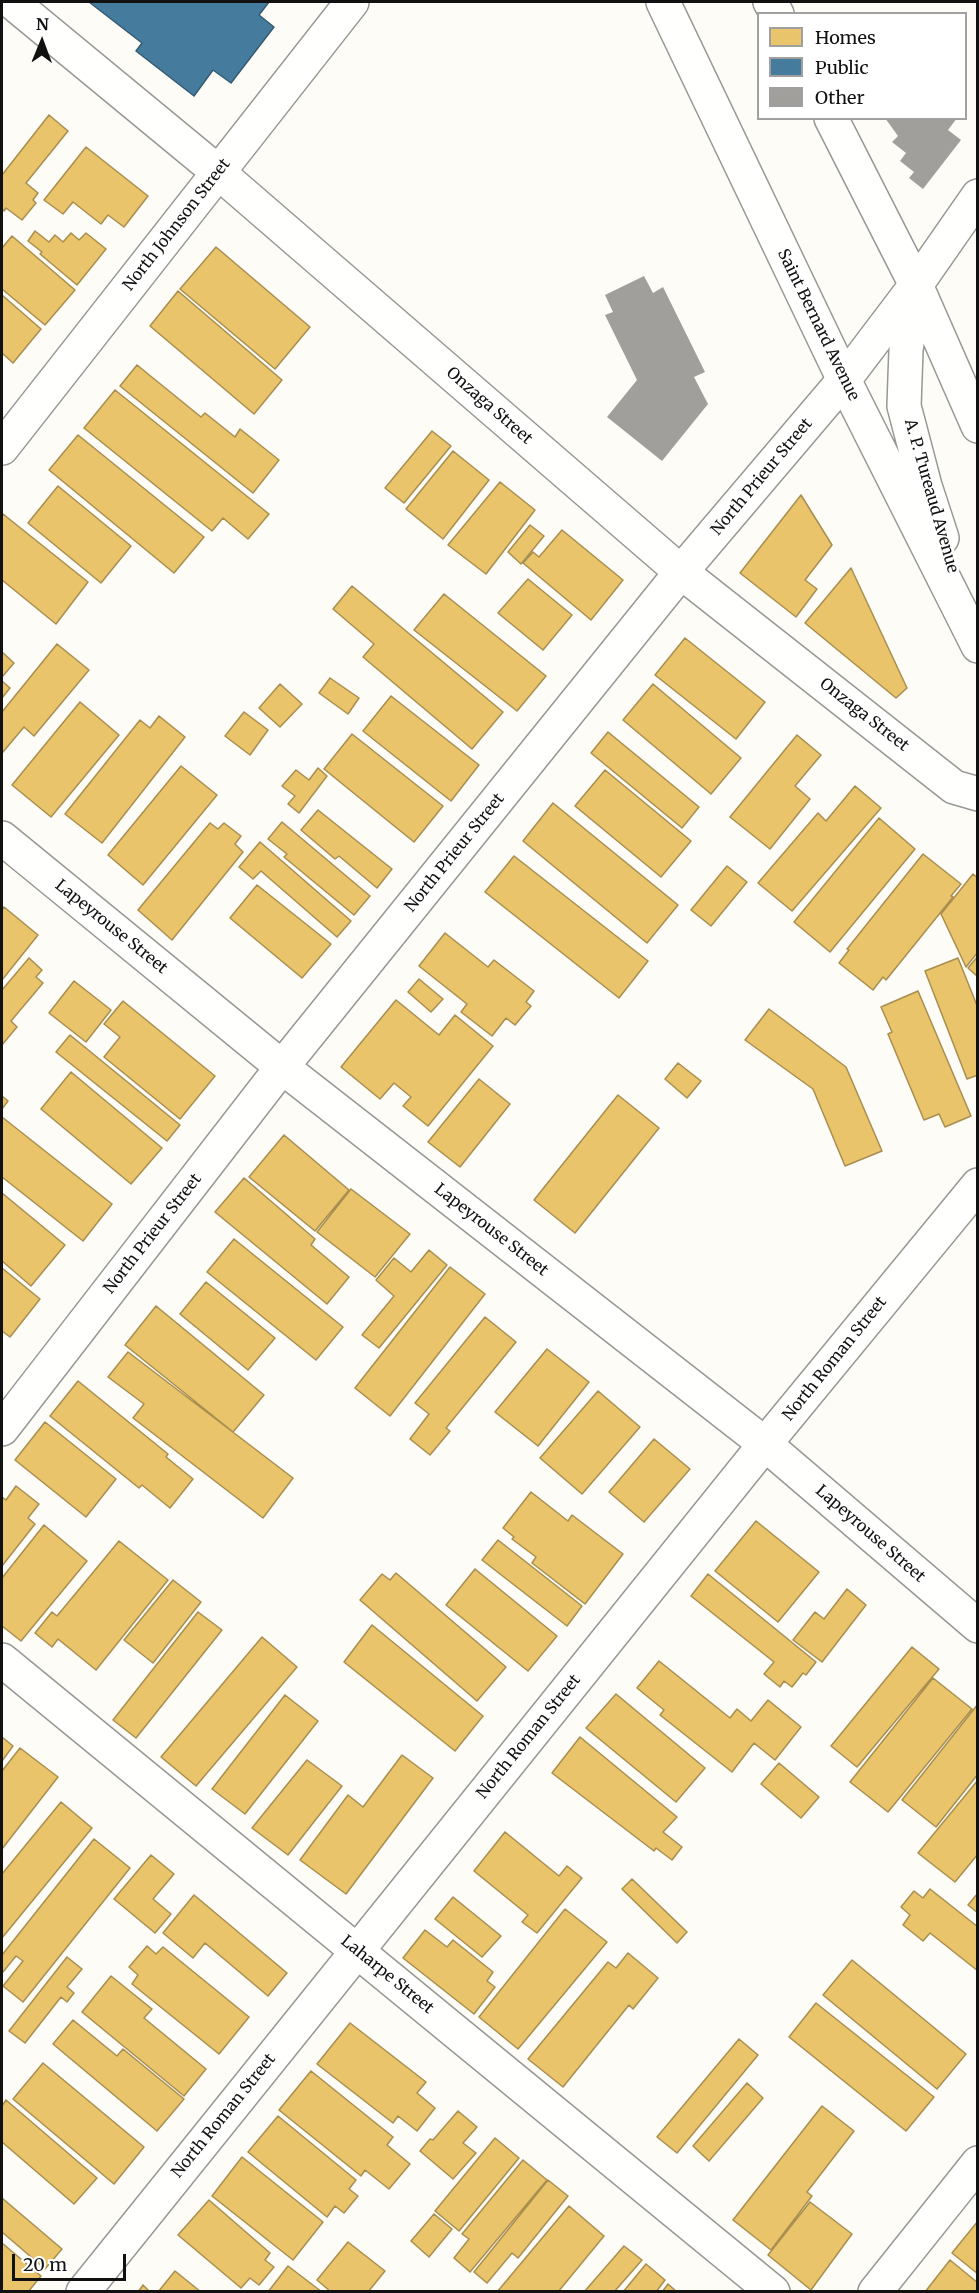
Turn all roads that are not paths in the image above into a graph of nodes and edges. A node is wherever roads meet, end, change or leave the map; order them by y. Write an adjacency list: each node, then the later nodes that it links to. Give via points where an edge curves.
1 (12, 2): 5 (street, Onzaga Street)
2 (352, 2): 5 (street, North Johnson Street)
3 (663, 2): 8 (street, Saint Bernard Avenue)
4 (832, 120): 7 (street)
5 (218, 172): 10 (street, North Johnson Street); 11 (street, Onzaga Street)
6 (978, 196): 7 (street, A. P. Tureaud Avenue)
7 (916, 285): 8 (street, North Prieur Street); 9 (street); 12 (street, A. P. Tureaud Avenue, via 906,350 904,406 925,486)
8 (844, 380): 11 (street, North Prieur Street); 12 (street, Saint Bernard Avenue)
9 (978, 426)
10 (2, 448)
11 (681, 572): 13 (street, Onzaga Street, via 954,787); 15 (street, North Prieur Street)
12 (975, 640)
13 (978, 794)
14 (2, 838): 15 (street, Lapeyrouse Street)
15 (282, 1067): 17 (street, North Prieur Street); 18 (street, Lapeyrouse Street)
16 (978, 1185): 18 (street, North Roman Street)
17 (2, 1429)
18 (765, 1444): 19 (street, Lapeyrouse Street); 21 (street, North Roman Street)
19 (978, 1626)
20 (2, 1660): 21 (street, Laharpe Street)
21 (357, 1951): 23 (street, North Roman Street); 24 (street, Laharpe Street)
22 (978, 2163): 25 (street)
23 (83, 2292)
24 (772, 2292)
25 (875, 2292)

